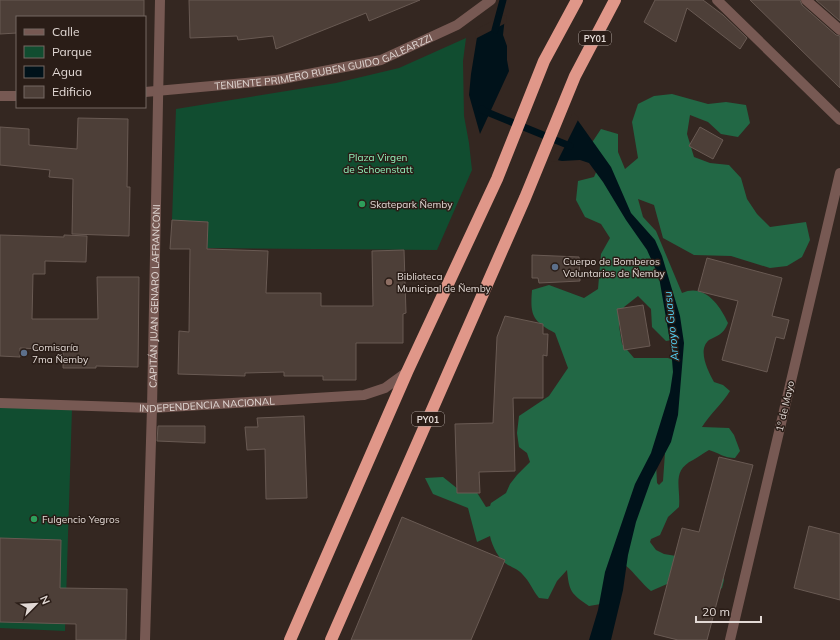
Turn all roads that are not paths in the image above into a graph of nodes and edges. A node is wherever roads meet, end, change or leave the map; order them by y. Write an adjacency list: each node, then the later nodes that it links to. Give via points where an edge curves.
1 (160, 0): 9 (street, CAPITÁN JUAN GENARO LAFRANCONI)
2 (491, 0): 9 (street, TENIENTE PRIMERO RUBEN GUIDO GALEARZZI, via 457,25 381,60 277,80)
3 (577, 0): 14 (highway, via 544,61 497,179)
4 (615, 0): 19 (highway, PY01, via 575,76 525,198)
5 (717, 0): 12 (street)
6 (806, 0): 7 (street)
7 (840, 30)
8 (146, 92): 9 (street, TENIENTE PRIMERO RUBEN GUIDO GALEARZZI)
9 (158, 92): 16 (street, CAPITÁN JUAN GENARO LAFRANCONI)
10 (0, 96): 11 (street)
11 (16, 96)
12 (840, 120)
13 (840, 173): 20 (street, 1º de Mayo)
14 (407, 372): 16 (street, INDEPENDENCIA NACIONAL, via 385,388 364,395); 18 (highway)
15 (0, 403): 16 (street, INDEPENDENCIA NACIONAL)
16 (152, 408): 17 (street, CAPITÁN JUAN GENARO LAFRANCONI)
17 (145, 640)
18 (290, 640)
19 (331, 640)
20 (730, 640)

